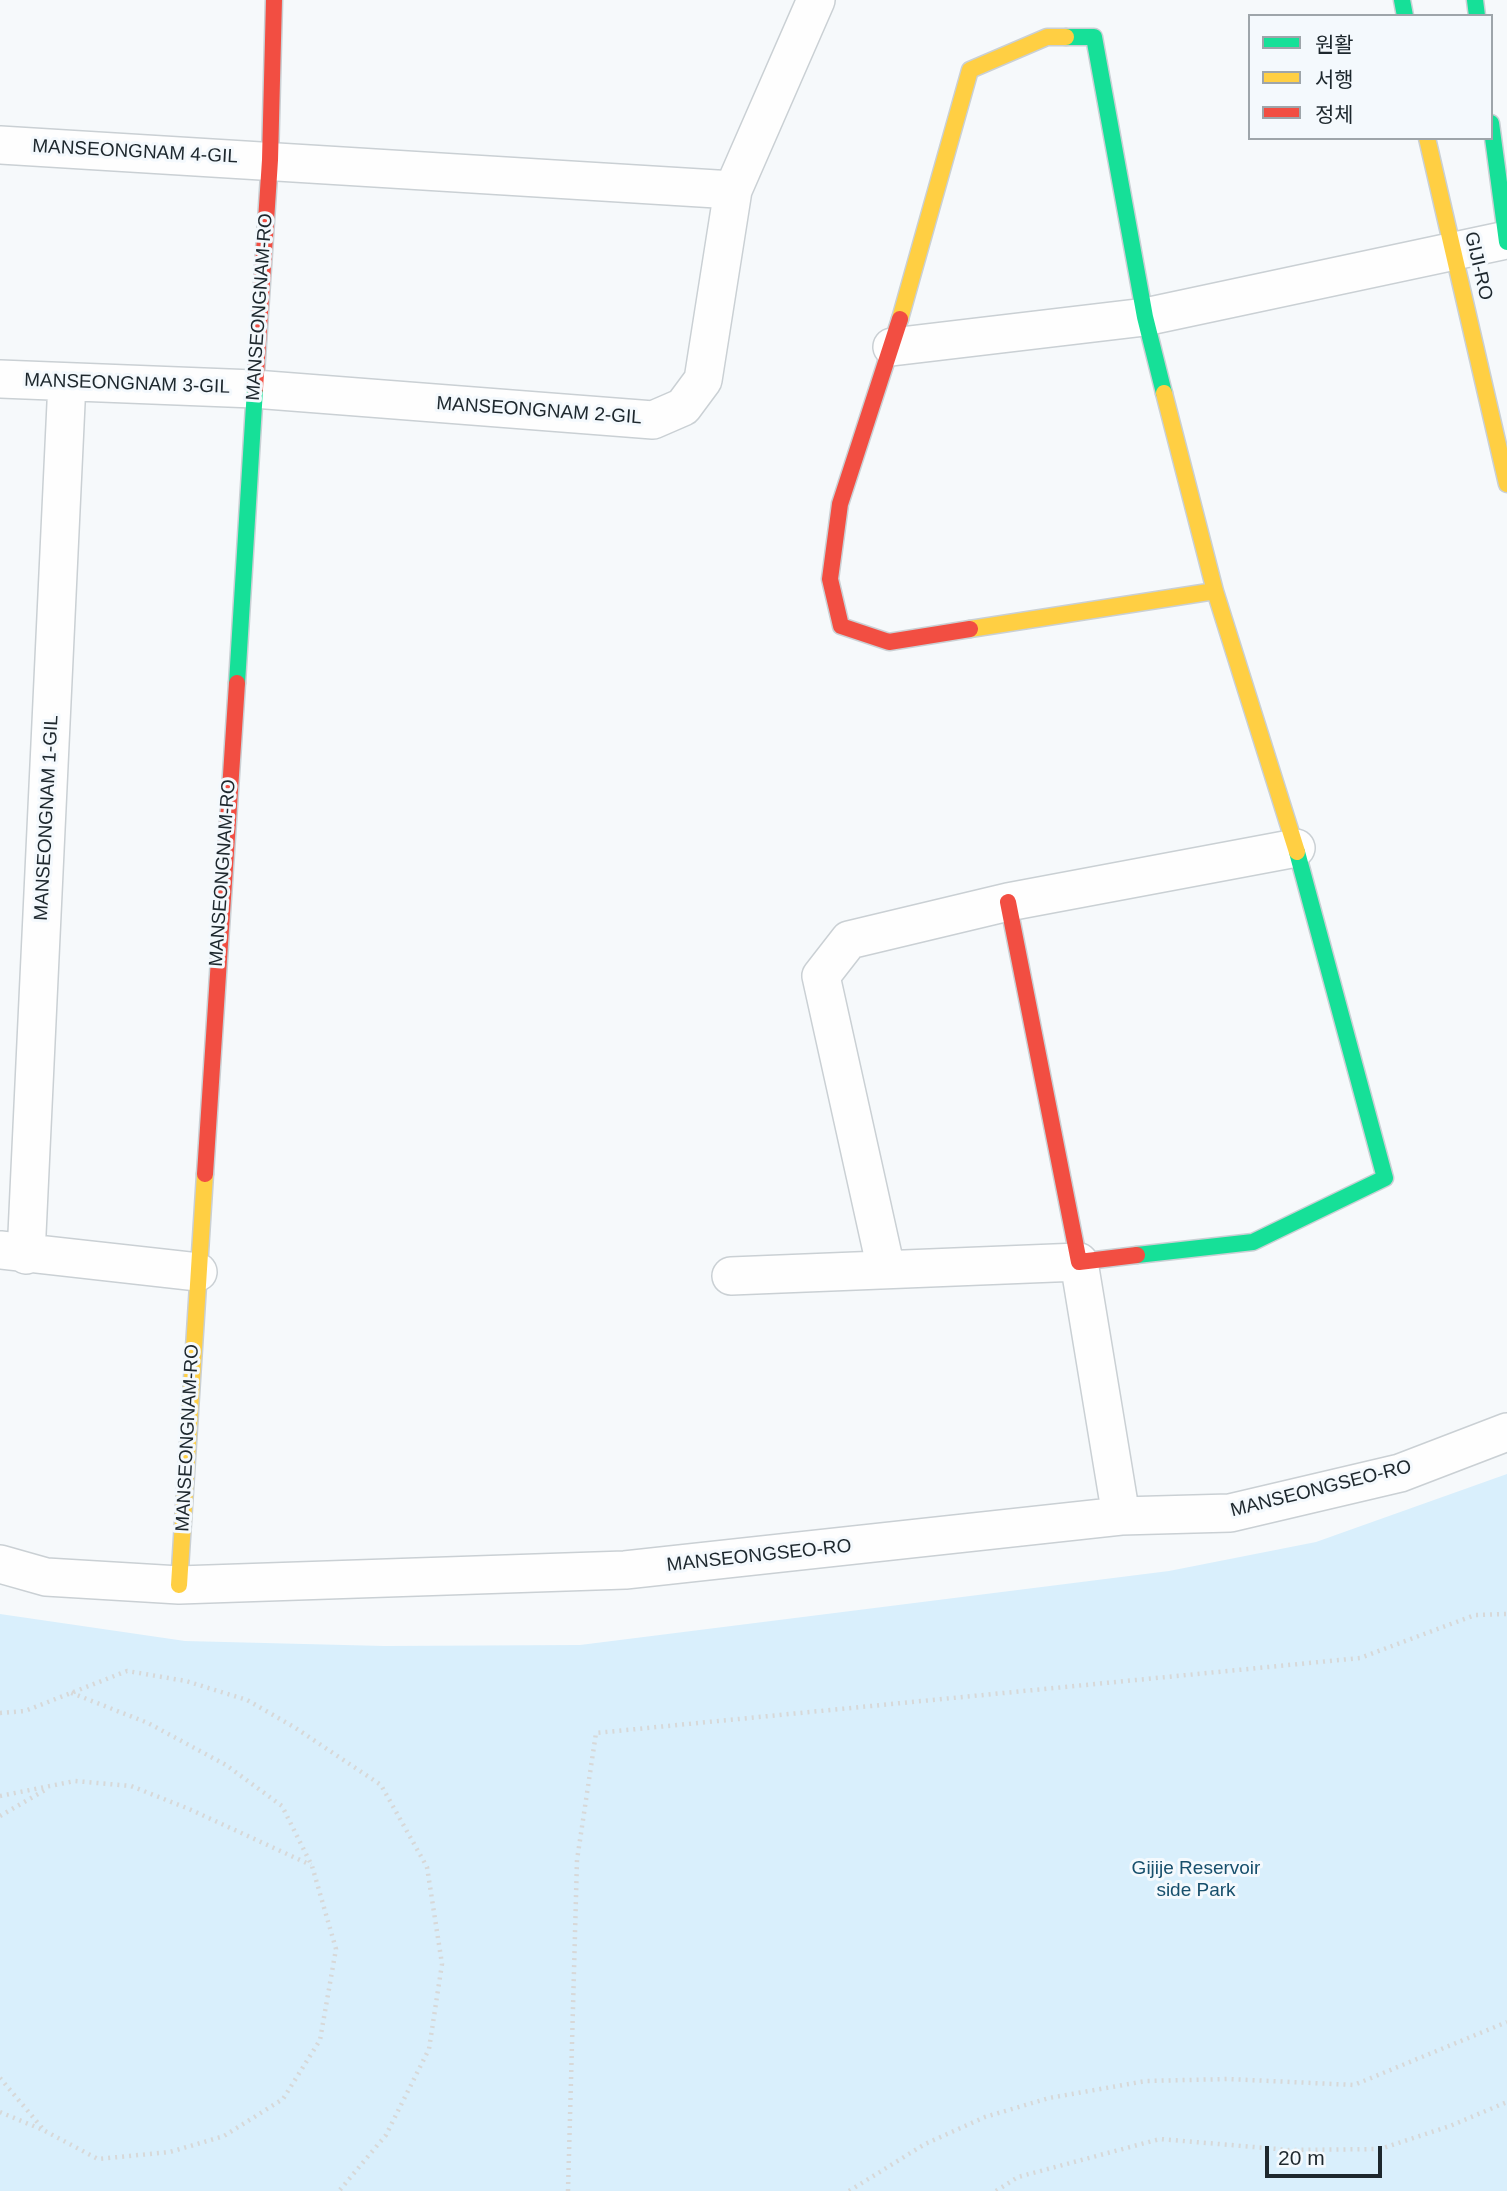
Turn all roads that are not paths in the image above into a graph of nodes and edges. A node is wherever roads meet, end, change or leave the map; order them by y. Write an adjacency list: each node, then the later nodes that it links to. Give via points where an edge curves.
1 (274, 0): 6 (street, MANSEONGNAM-RO)
2 (816, 0): 7 (street, MANSEONGNAM 2-GIL)
3 (1493, 138): 8 (street, GIJI-RO)
4 (1427, 140): 9 (street, GIJI-RO)
5 (0, 145): 6 (street, MANSEONGNAM 4-GIL)
6 (270, 160): 7 (street); 14 (street, MANSEONGNAM-RO)
7 (733, 190): 14 (street, MANSEONGNAM 2-GIL, via 703,380 683,407 653,420)
8 (1507, 241): 9 (street)
9 (1453, 251): 10 (street); 15 (street, GIJI-RO)
10 (1145, 317): 11 (street); 11 (street, via 1094,37 1047,37 970,70); 16 (street)
11 (892, 347): 16 (street, via 840,504 830,579 841,626 889,642)
12 (0, 379): 13 (street, MANSEONGNAM 3-GIL)
13 (68, 382): 14 (street, MANSEONGNAM 3-GIL); 19 (street, MANSEONGNAM 1-GIL)
14 (254, 389): 22 (street, MANSEONGNAM-RO)
15 (1507, 484)
16 (1215, 592): 17 (street)
17 (1296, 848): 18 (street); 20 (street, via 1385,1178 1252,1242)
18 (1008, 902): 20 (street); 21 (street, via 849,940 821,976)
19 (13, 1252): 22 (street, MANSEONGNAM 1-GIL)
20 (1079, 1262): 21 (street); 25 (street)
21 (886, 1269): 23 (street)
22 (198, 1272): 27 (street, MANSEONGNAM-RO)
23 (732, 1276)
24 (1507, 1432): 25 (street, MANSEONGSEO-RO, via 1401,1473 1230,1513)
25 (1121, 1516): 27 (street, MANSEONGSEO-RO, via 625,1570)
26 (0, 1564): 27 (street, MANSEONGSEO-RO, via 46,1577)
27 (178, 1586)

